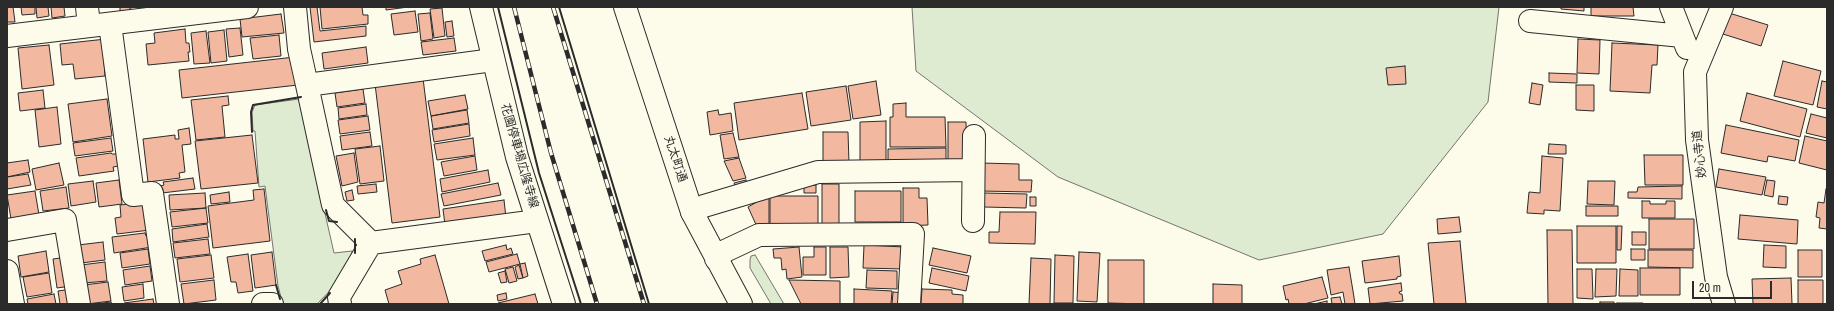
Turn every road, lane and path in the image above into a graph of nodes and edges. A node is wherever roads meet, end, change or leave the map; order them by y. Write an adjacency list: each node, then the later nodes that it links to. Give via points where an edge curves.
1 (247, 7): 7 (street)
2 (295, 7): 13 (street, via 299,49)
3 (481, 7): 11 (street, 花園停車場広隆寺線)
4 (625, 7): 16 (street, 丸太町通)
5 (1671, 7): 10 (street)
6 (1722, 7): 12 (street, 妙心寺道)
7 (95, 19): 9 (street); 25 (street, via 133,195 152,193)
8 (1530, 21): 10 (street)
9 (7, 36)
10 (1682, 36): 12 (street)
11 (493, 60): 13 (street); 17 (street, 花園停車場広隆寺線, via 517,157)
12 (1695, 72): 32 (street, 妙心寺道, via 1697,140 1716,277)
13 (307, 85): 20 (street, via 333,204)
14 (974, 136): 15 (street)
15 (973, 170): 16 (street, via 818,172 704,206); 18 (street)
16 (692, 212): 21 (street, 丸太町通)
17 (537, 220): 20 (street); 29 (street, 花園停車場広隆寺線)
18 (973, 221)
19 (7, 230): 24 (street, via 65,220)
20 (371, 243): 28 (street, via 339,297)
21 (716, 259): 30 (street, 丸太町通); 31 (street, via 725,251 759,235 913,234)
22 (7, 271): 23 (street)
23 (13, 304)
24 (78, 304)
25 (168, 304)
26 (262, 304): 27 (street)
27 (272, 304)
28 (340, 304)
29 (564, 304)
30 (741, 304)
31 (910, 304)
32 (1724, 304)

